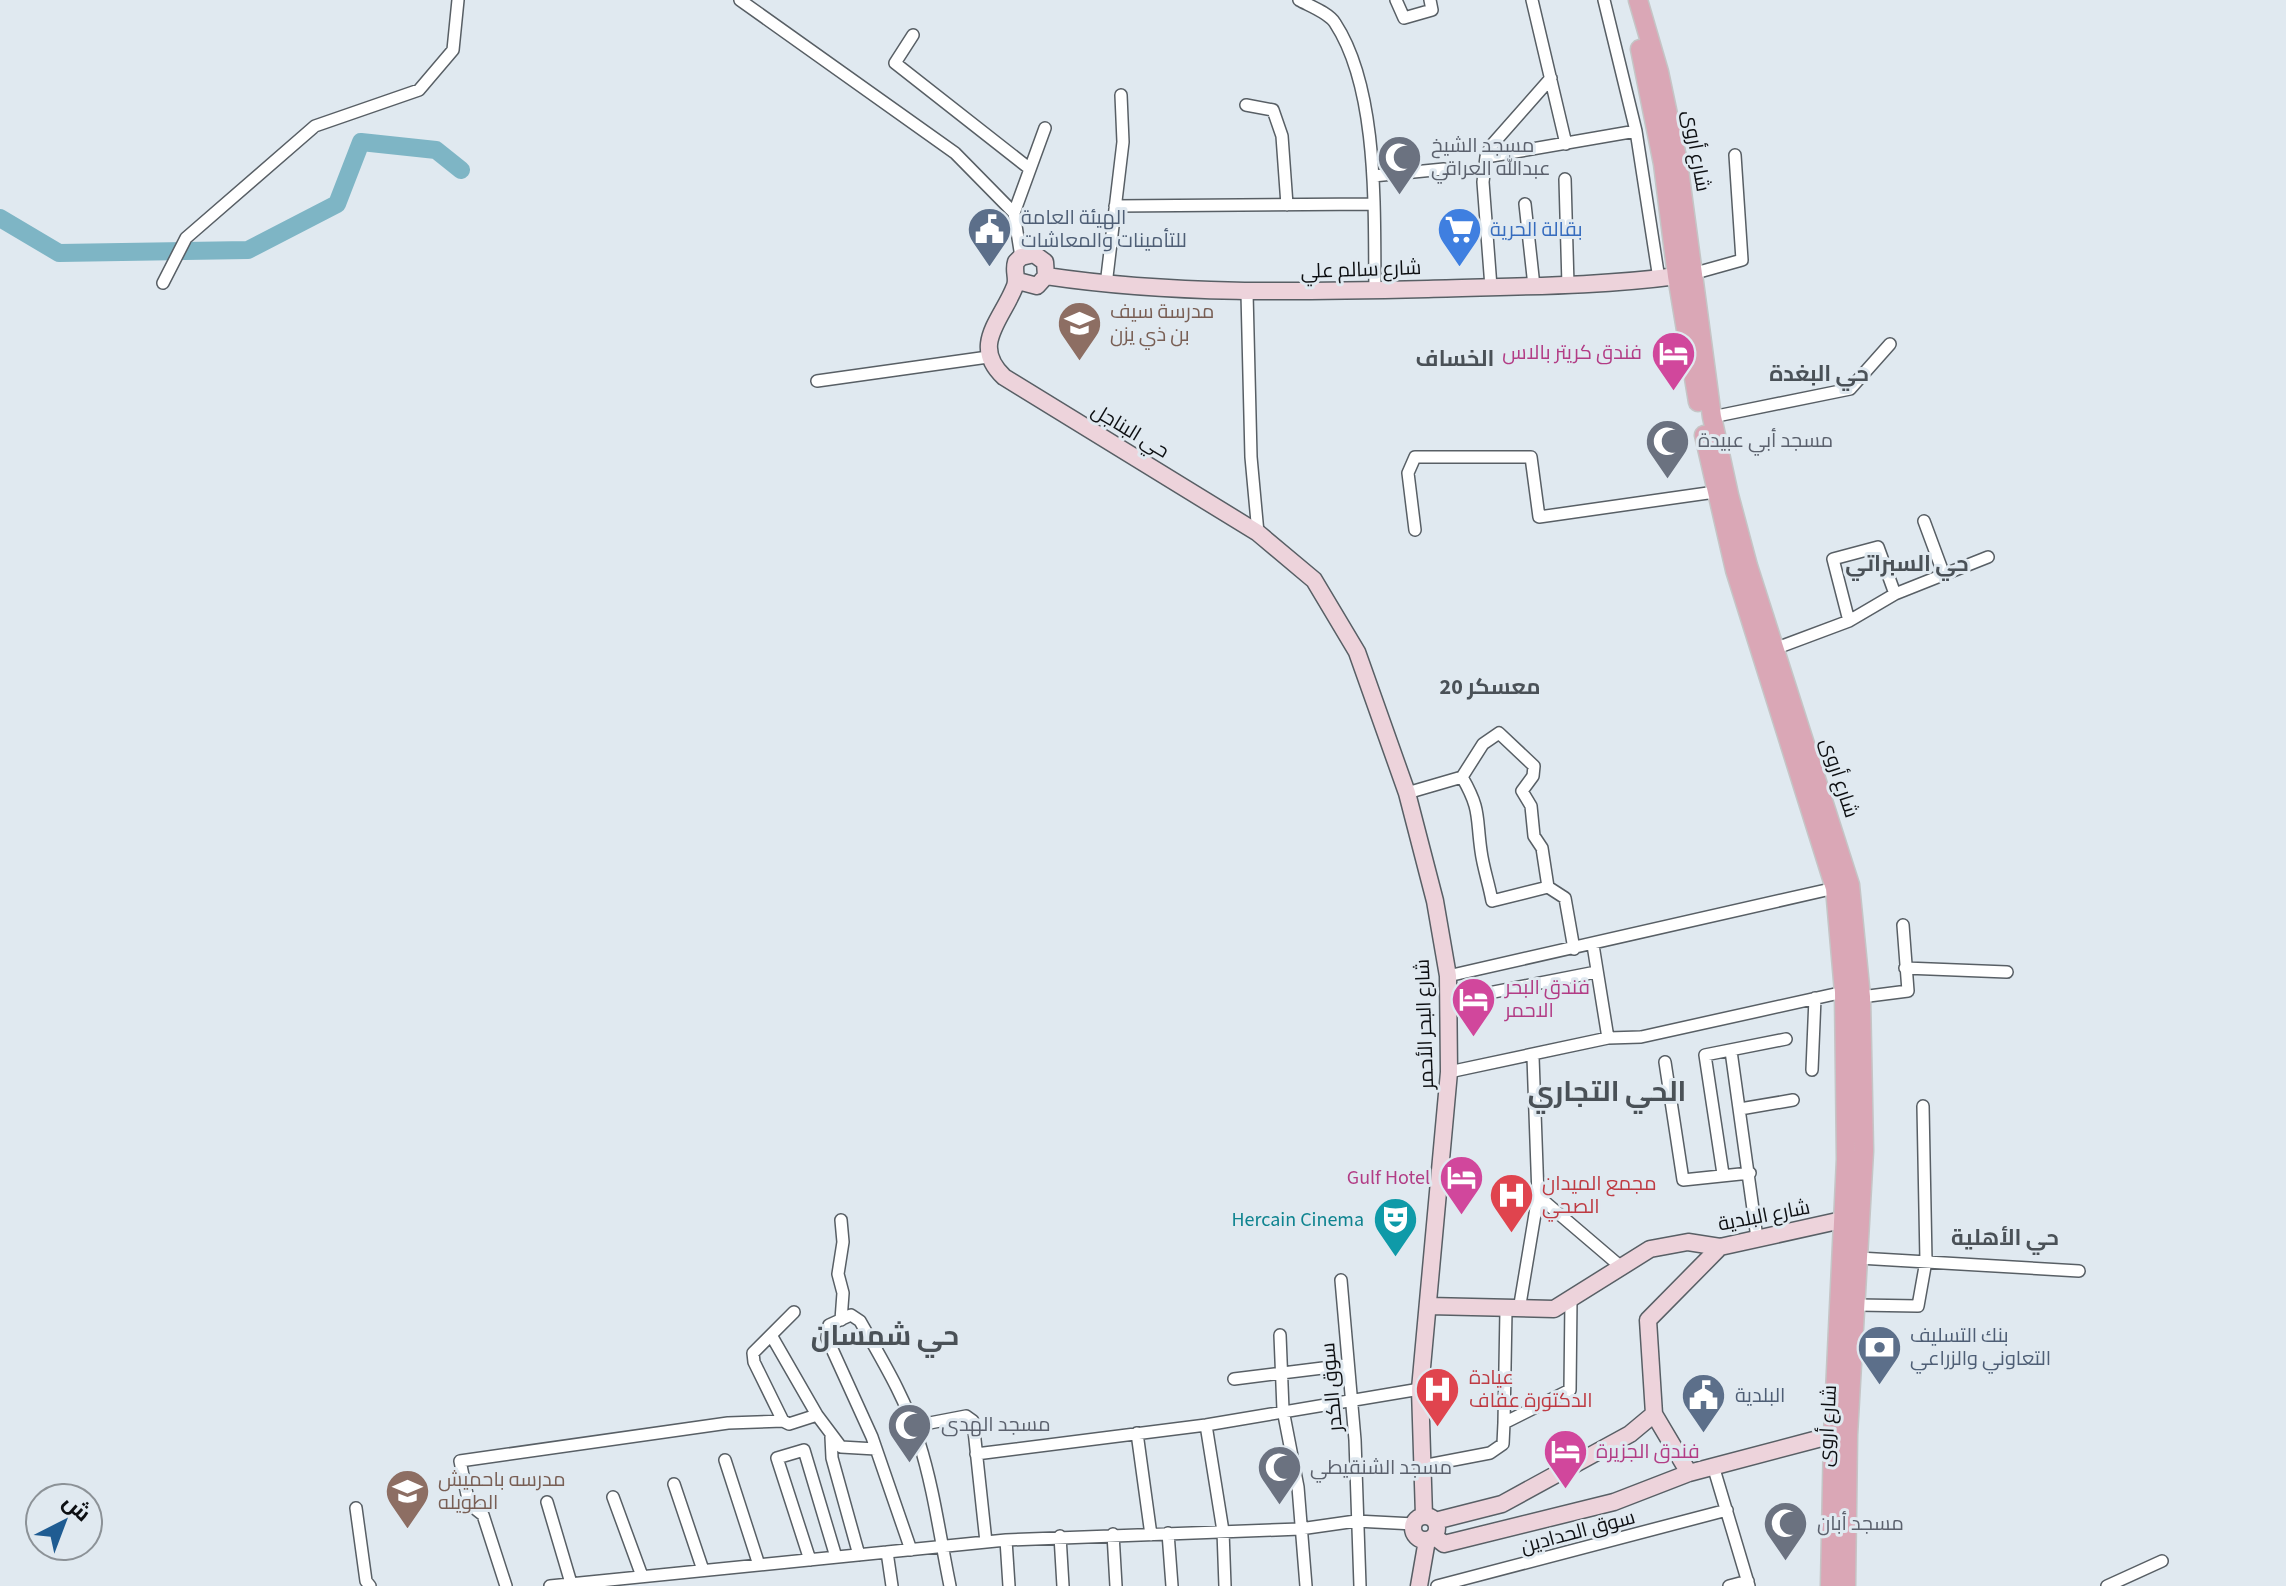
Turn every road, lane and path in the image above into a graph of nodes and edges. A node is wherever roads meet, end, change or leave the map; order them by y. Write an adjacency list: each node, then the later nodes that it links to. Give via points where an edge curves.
1 (458, 0): 32 (street, via 453,50 419,90 315,126 186,238)
2 (740, 0): 27 (street, via 955,153)
3 (1299, 0): 21 (street, via 1334,20 1351,57)
4 (1396, 0): 5 (street, via 1404,18 1432,10)
5 (1430, 0)
6 (1532, 0): 11 (street)
7 (1604, 0): 15 (street)
8 (1626, 0): 30 (main road, شارع أروى, via 1647,75)
9 (1638, 0): 30 (main road, شارع أروى, via 1678,162)
10 (913, 35): 19 (street, via 895,63)
11 (1551, 78): 16 (street); 18 (street)
12 (1121, 95): 26 (street, via 1123,142)
13 (1246, 105): 25 (street, via 1273,110 1282,136)
14 (1045, 128): 19 (street)
15 (1636, 131): 16 (street); 30 (street)
16 (1566, 144): 18 (street)
17 (1735, 155): 30 (street, via 1742,260)
18 (1486, 157): 36 (street)
19 (1030, 169): 27 (street)
20 (1444, 169): 21 (street)
21 (1373, 176): 23 (street)
22 (1565, 179): 34 (street)
23 (1374, 204): 25 (street); 37 (street)
24 (1525, 204): 35 (street)
25 (1287, 205): 26 (street)
26 (1115, 206): 33 (street)
27 (1014, 213): 28 (street)
28 (1021, 257): 29 (street, via 1040,257); 31 (street, via 1014,268)
29 (1046, 276): 31 (street, via 1037,286); 33 (street, شارع سالم علي)
30 (1676, 276): 34 (street, شارع سالم علي); 42 (main road, شارع أروى); 43 (main road, شارع أروى)
31 (1018, 281): 40 (street, via 994,327)
32 (163, 283)
33 (1106, 285): 38 (street, شارع سالم علي)
34 (1568, 285): 35 (street, شارع سالم علي)
35 (1534, 286): 36 (street, شارع سالم علي)
36 (1491, 287): 37 (street, شارع سالم علي)
37 (1375, 290): 38 (street, شارع سالم علي)
38 (1247, 293): 46 (street)
39 (1890, 344): 42 (street, via 1850,389)
40 (988, 357): 41 (street); 46 (street, حي البناجل, via 1004,377)
41 (817, 381)
42 (1712, 417): 51 (main road, شارع أروى)
43 (1715, 492): 45 (street, via 1539,517 1531,457 1415,457 1408,473); 51 (main road, شارع أروى)
44 (1924, 521): 48 (street)
45 (1415, 530)
46 (1258, 533): 53 (street, شارع البحر الأحمر, via 1314,580 1357,652)
47 (1988, 557): 48 (street)
48 (1944, 575): 49 (street)
49 (1895, 594): 50 (street); 50 (street, via 1878,547 1833,559)
50 (1849, 621): 51 (street)
51 (1767, 652): 54 (main road, شارع أروى)
52 (1462, 777): 53 (street); 55 (street, via 1481,825 1480,849 1492,901); 55 (street, via 1483,744 1499,733 1534,766 1522,791 1531,806)
53 (1407, 793): 62 (street, شارع البحر الأحمر)
54 (1843, 886): 57 (street); 63 (main road, شارع أروى)
55 (1548, 887): 58 (street, via 1565,898)
56 (1903, 925): 59 (street)
57 (1593, 945): 58 (street); 60 (street)
58 (1574, 949): 62 (street)
59 (1905, 968): 61 (street); 63 (street, via 1908,991)
60 (1596, 972): 65 (street); 66 (street)
61 (2007, 972)
62 (1448, 976): 65 (street, شارع البحر الأحمر)
63 (1852, 995): 64 (street); 79 (main road, شارع أروى, via 1846,1159)
64 (1815, 998): 66 (street, via 1641,1037); 71 (street)
65 (1448, 1001): 72 (street, شارع البحر الأحمر)
66 (1608, 1038): 69 (street)
67 (1786, 1039): 68 (street)
68 (1731, 1051): 75 (street); 77 (street, via 1705,1055)
69 (1533, 1057): 72 (street); 78 (street)
70 (1665, 1062): 77 (street, via 1683,1180)
71 (1812, 1070)
72 (1449, 1072): 90 (street, شارع البحر الأحمر)
73 (1793, 1100): 75 (street)
74 (1923, 1106): 84 (street)
75 (1740, 1109): 76 (street)
76 (1750, 1173): 77 (street); 81 (street)
77 (1723, 1174)
78 (1538, 1196): 85 (street); 91 (street)
79 (1851, 1218): 81 (street, شارع البلدية); 83 (main road, شارع أروى); 109 (main road, شارع أروى)
80 (841, 1220): 93 (street)
81 (1757, 1238): 82 (street, شارع البلدية)
82 (1720, 1247): 85 (street, شارع البلدية, via 1688,1242 1650,1249); 102 (street, via 1648,1320)
83 (1859, 1258): 84 (street); 89 (main road, شارع أروى)
84 (1926, 1261): 86 (street); 89 (street, via 1918,1306)
85 (1620, 1266): 88 (street, شارع البلدية)
86 (2079, 1271)
87 (1341, 1280): 96 (street, سوق الكدر)
88 (1571, 1299): 91 (street, شارع البلدية, via 1554,1309); 105 (street, via 1570,1390)
89 (1858, 1305): 109 (main road, شارع أروى)
90 (1429, 1306): 91 (street, شارع البلدية); 99 (street, شارع البحر الأحمر)
91 (1513, 1310): 105 (street)
92 (794, 1312): 94 (street)
93 (841, 1320): 107 (street, via 851,1315 860,1321); 111 (street, via 829,1325 827,1338)
94 (771, 1335): 103 (street); 104 (street, via 756,1347 754,1362)
95 (1280, 1335): 97 (street)
96 (1347, 1365): 97 (street); 100 (street, سوق الكدر)
97 (1282, 1373): 98 (street); 101 (street)
98 (1234, 1379)
99 (1420, 1389): 100 (street); 114 (street, شارع البحر الأحمر)
100 (1349, 1399): 101 (street); 123 (street, سوق الكدر)
101 (1283, 1410): 106 (street); 126 (street)
102 (1654, 1414): 116 (street); 118 (street, via 1630,1434)
103 (817, 1415): 104 (street); 110 (street)
104 (783, 1421): 147 (street, via 728,1423 460,1461 469,1504 483,1515)
105 (1504, 1423): 114 (street, via 1503,1444 1490,1453)
106 (1206, 1425): 108 (street); 127 (street)
107 (914, 1426): 112 (street, via 970,1417); 134 (street)
108 (1137, 1433): 112 (street); 130 (street)
109 (1841, 1435): 115 (street); 161 (main road, شارع أروى); 162 (main road, شارع أروى)
110 (831, 1437): 111 (street, via 841,1447); 137 (street)
111 (876, 1449): 135 (street)
112 (976, 1454): 133 (street)
113 (725, 1460): 141 (street)
114 (1422, 1466): 125 (street, شارع البحر الأحمر)
115 (1714, 1469): 116 (street); 122 (street)
116 (1689, 1473): 124 (street, via 1614,1502)
117 (674, 1484): 142 (street)
118 (1518, 1496): 124 (street); 125 (street)
119 (613, 1497): 143 (street)
120 (547, 1502): 144 (street)
121 (356, 1508): 146 (street)
122 (1727, 1510): 145 (street); 159 (street, سوق الحدادين)
123 (1356, 1521): 125 (street); 126 (street); 157 (street, سوق الكدر)
124 (1526, 1525): 125 (street, via 1444,1544)
125 (1427, 1527): 158 (street, شارع البحر الأحمر)
126 (1300, 1529): 127 (street); 156 (street)
127 (1223, 1531): 128 (street); 155 (street)
128 (1168, 1533): 130 (street); 154 (street)
129 (1113, 1534): 130 (street); 131 (street); 153 (street)
130 (1151, 1535)
131 (1060, 1536): 132 (street); 152 (street)
132 (1006, 1540): 133 (street); 151 (street)
133 (986, 1542): 134 (street)
134 (942, 1547): 135 (street); 150 (street)
135 (911, 1550): 136 (street)
136 (887, 1552): 137 (street); 149 (street)
137 (859, 1555): 138 (street)
138 (836, 1557): 139 (street); 139 (street, via 804,1450 777,1458)
139 (810, 1560): 141 (street)
140 (2162, 1561): 163 (street)
141 (759, 1565): 142 (street)
142 (703, 1570): 143 (street)
143 (642, 1576): 144 (street)
144 (571, 1583): 148 (street)
145 (1748, 1583): 160 (street)
146 (370, 1586)
147 (506, 1586)
148 (550, 1586)
149 (892, 1586)
150 (950, 1586)
151 (1009, 1586)
152 (1063, 1586)
153 (1116, 1586)
154 (1172, 1586)
155 (1225, 1586)
156 (1306, 1586)
157 (1360, 1586)
158 (1419, 1586)
159 (1437, 1586)
160 (1729, 1586)
161 (1830, 1586)
162 (1846, 1586)
163 (2107, 1586)

